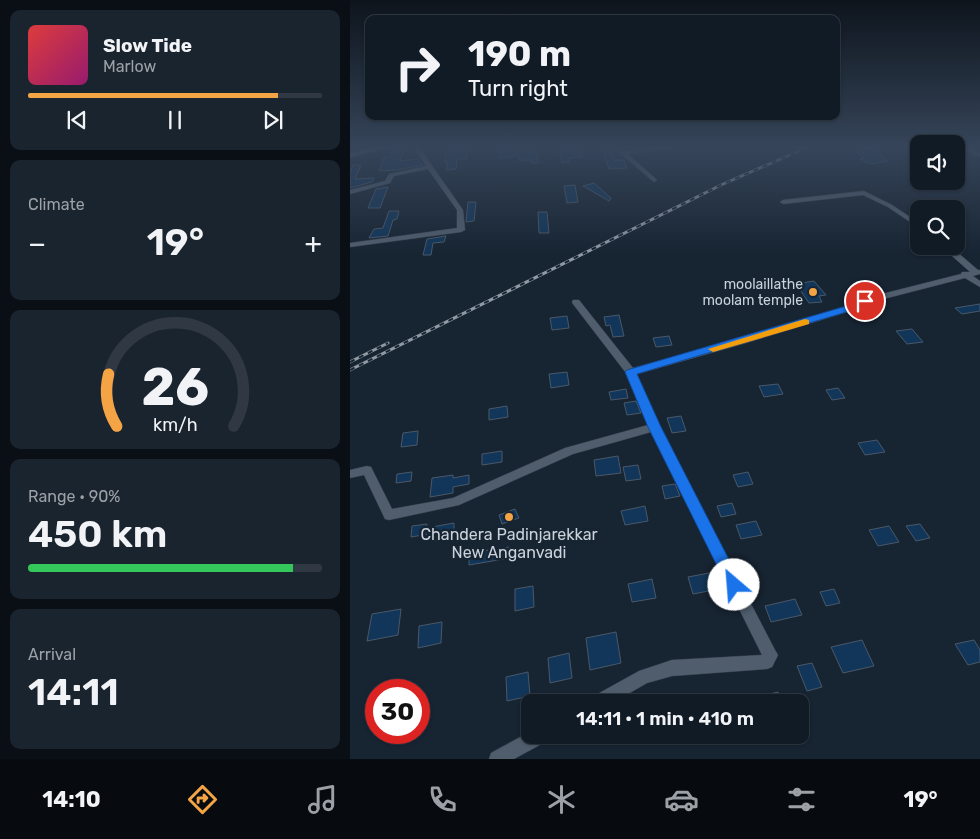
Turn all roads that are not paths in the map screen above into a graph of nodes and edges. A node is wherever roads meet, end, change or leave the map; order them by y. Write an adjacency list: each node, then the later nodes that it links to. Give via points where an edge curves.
1 (386, 182): 3 (street)
2 (440, 182): 6 (street, via 460,210 461,230)
3 (350, 192)
4 (783, 202): 5 (street, via 864,193)
5 (910, 220)
6 (350, 245)
7 (954, 255): 8 (street)
8 (973, 273): 9 (street); 11 (street, via 865,301 743,341)
9 (980, 285)
10 (576, 302): 11 (street)
11 (631, 372): 12 (street)
12 (654, 427): 13 (street, via 569,451 455,502 389,515 367,470); 14 (street, via 770,655 767,662 672,668 644,676)
13 (350, 474)
14 (614, 694)
15 (524, 744): 16 (street)
16 (497, 759)

